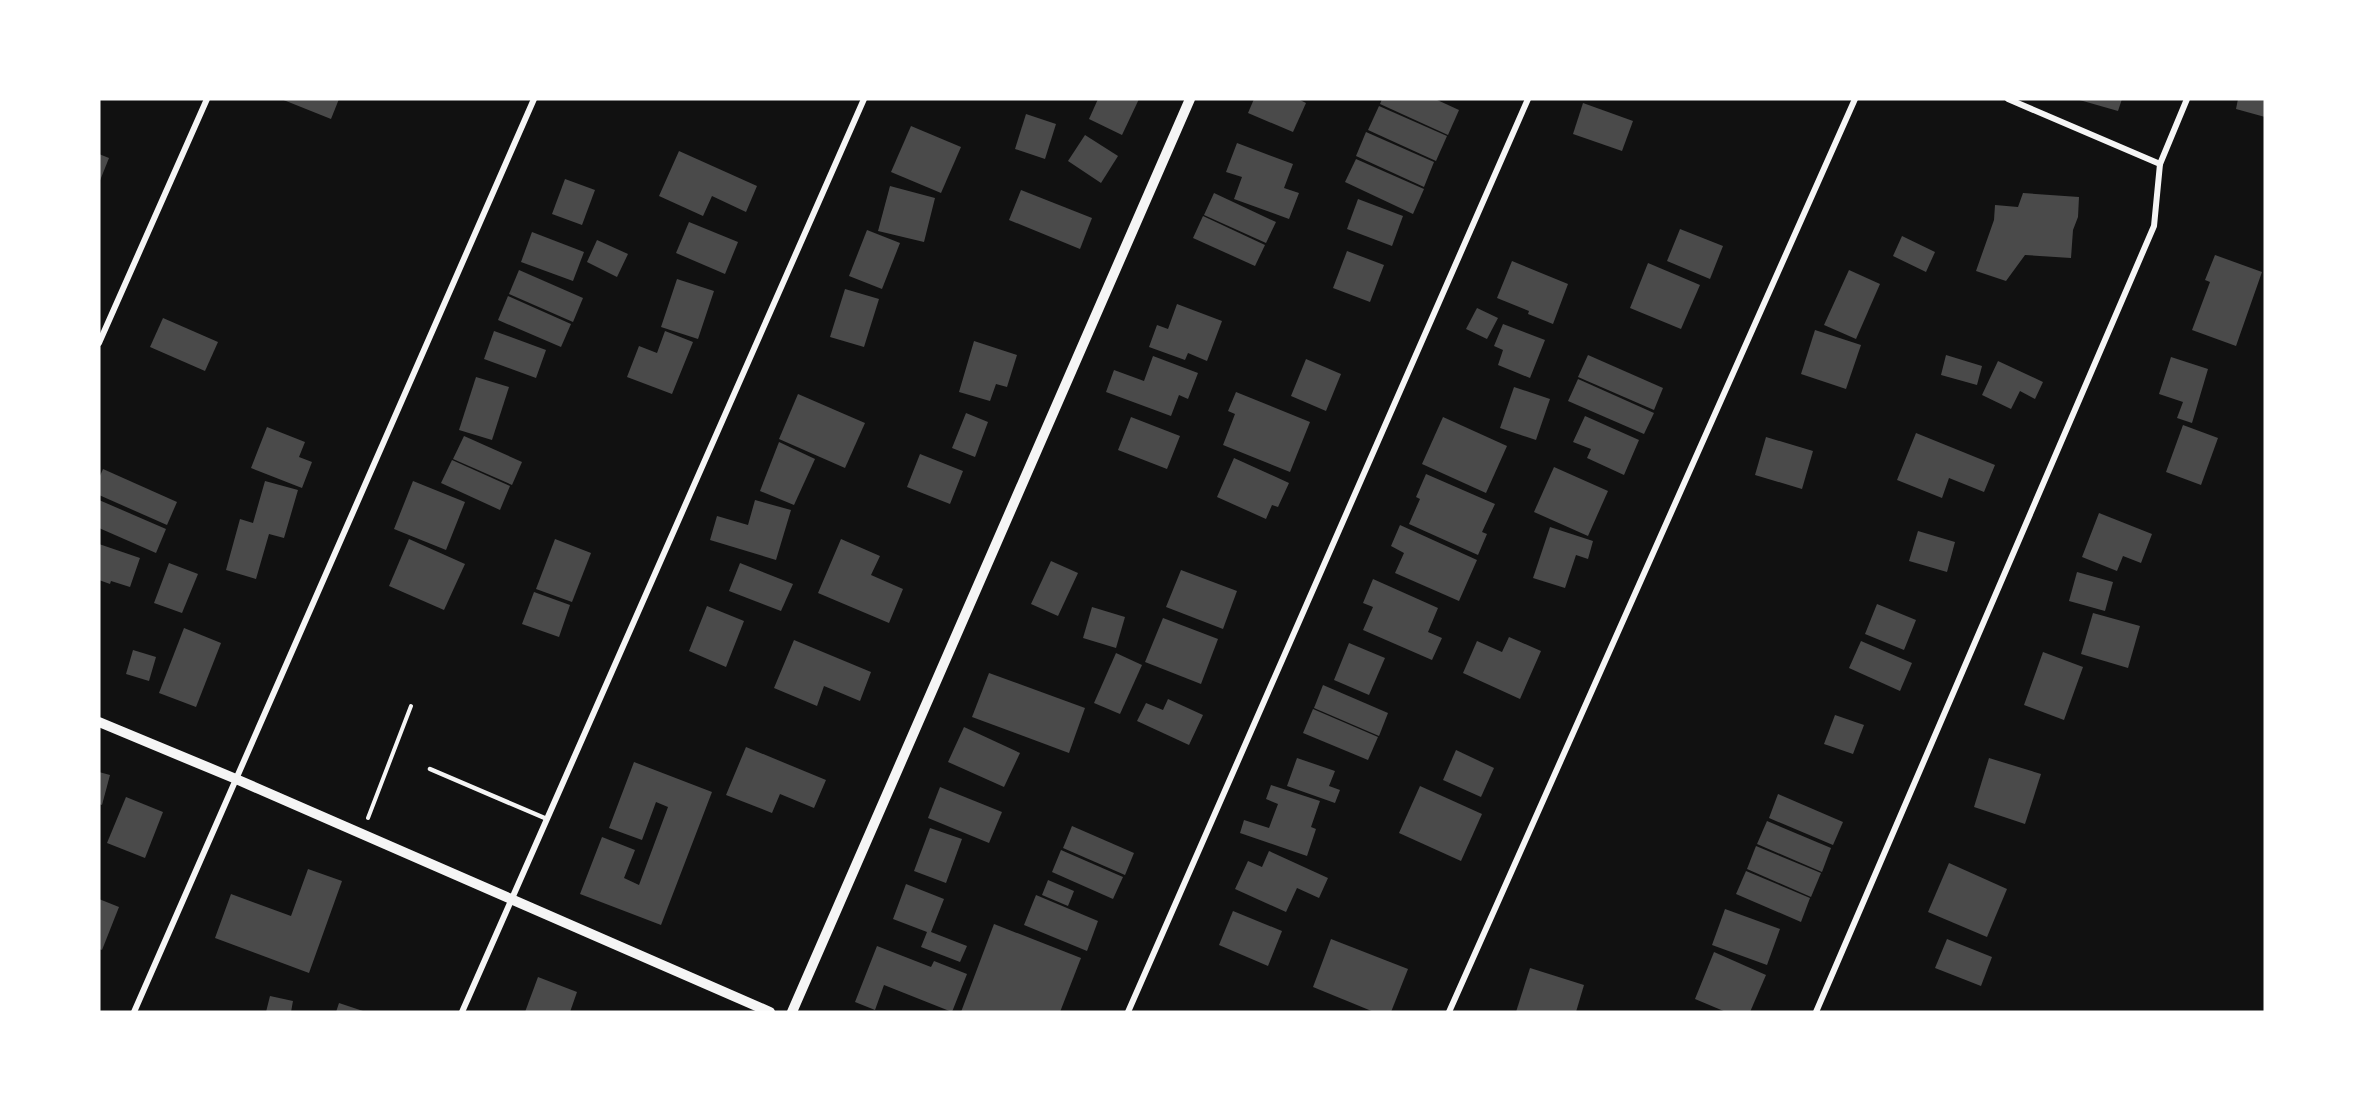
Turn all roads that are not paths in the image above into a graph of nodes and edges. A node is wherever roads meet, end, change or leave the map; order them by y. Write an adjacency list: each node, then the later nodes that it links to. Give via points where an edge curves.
1 (207, 99): 10 (street)
2 (534, 99): 13 (street)
3 (864, 99): 14 (street)
4 (1190, 99): 19 (street)
5 (1528, 99): 20 (street)
6 (1855, 99): 21 (street)
7 (2008, 99): 9 (street)
8 (2187, 99): 9 (street)
9 (2160, 164): 22 (street, via 2154,226)
10 (99, 343)
11 (99, 722): 13 (street)
12 (430, 769): 14 (lane)
13 (236, 779): 15 (street); 16 (street)
14 (547, 819): 15 (street)
15 (511, 900): 17 (street); 18 (street)
16 (134, 1012)
17 (462, 1012)
18 (770, 1012)
19 (792, 1012)
20 (1128, 1012)
21 (1449, 1012)
22 (1816, 1012)

